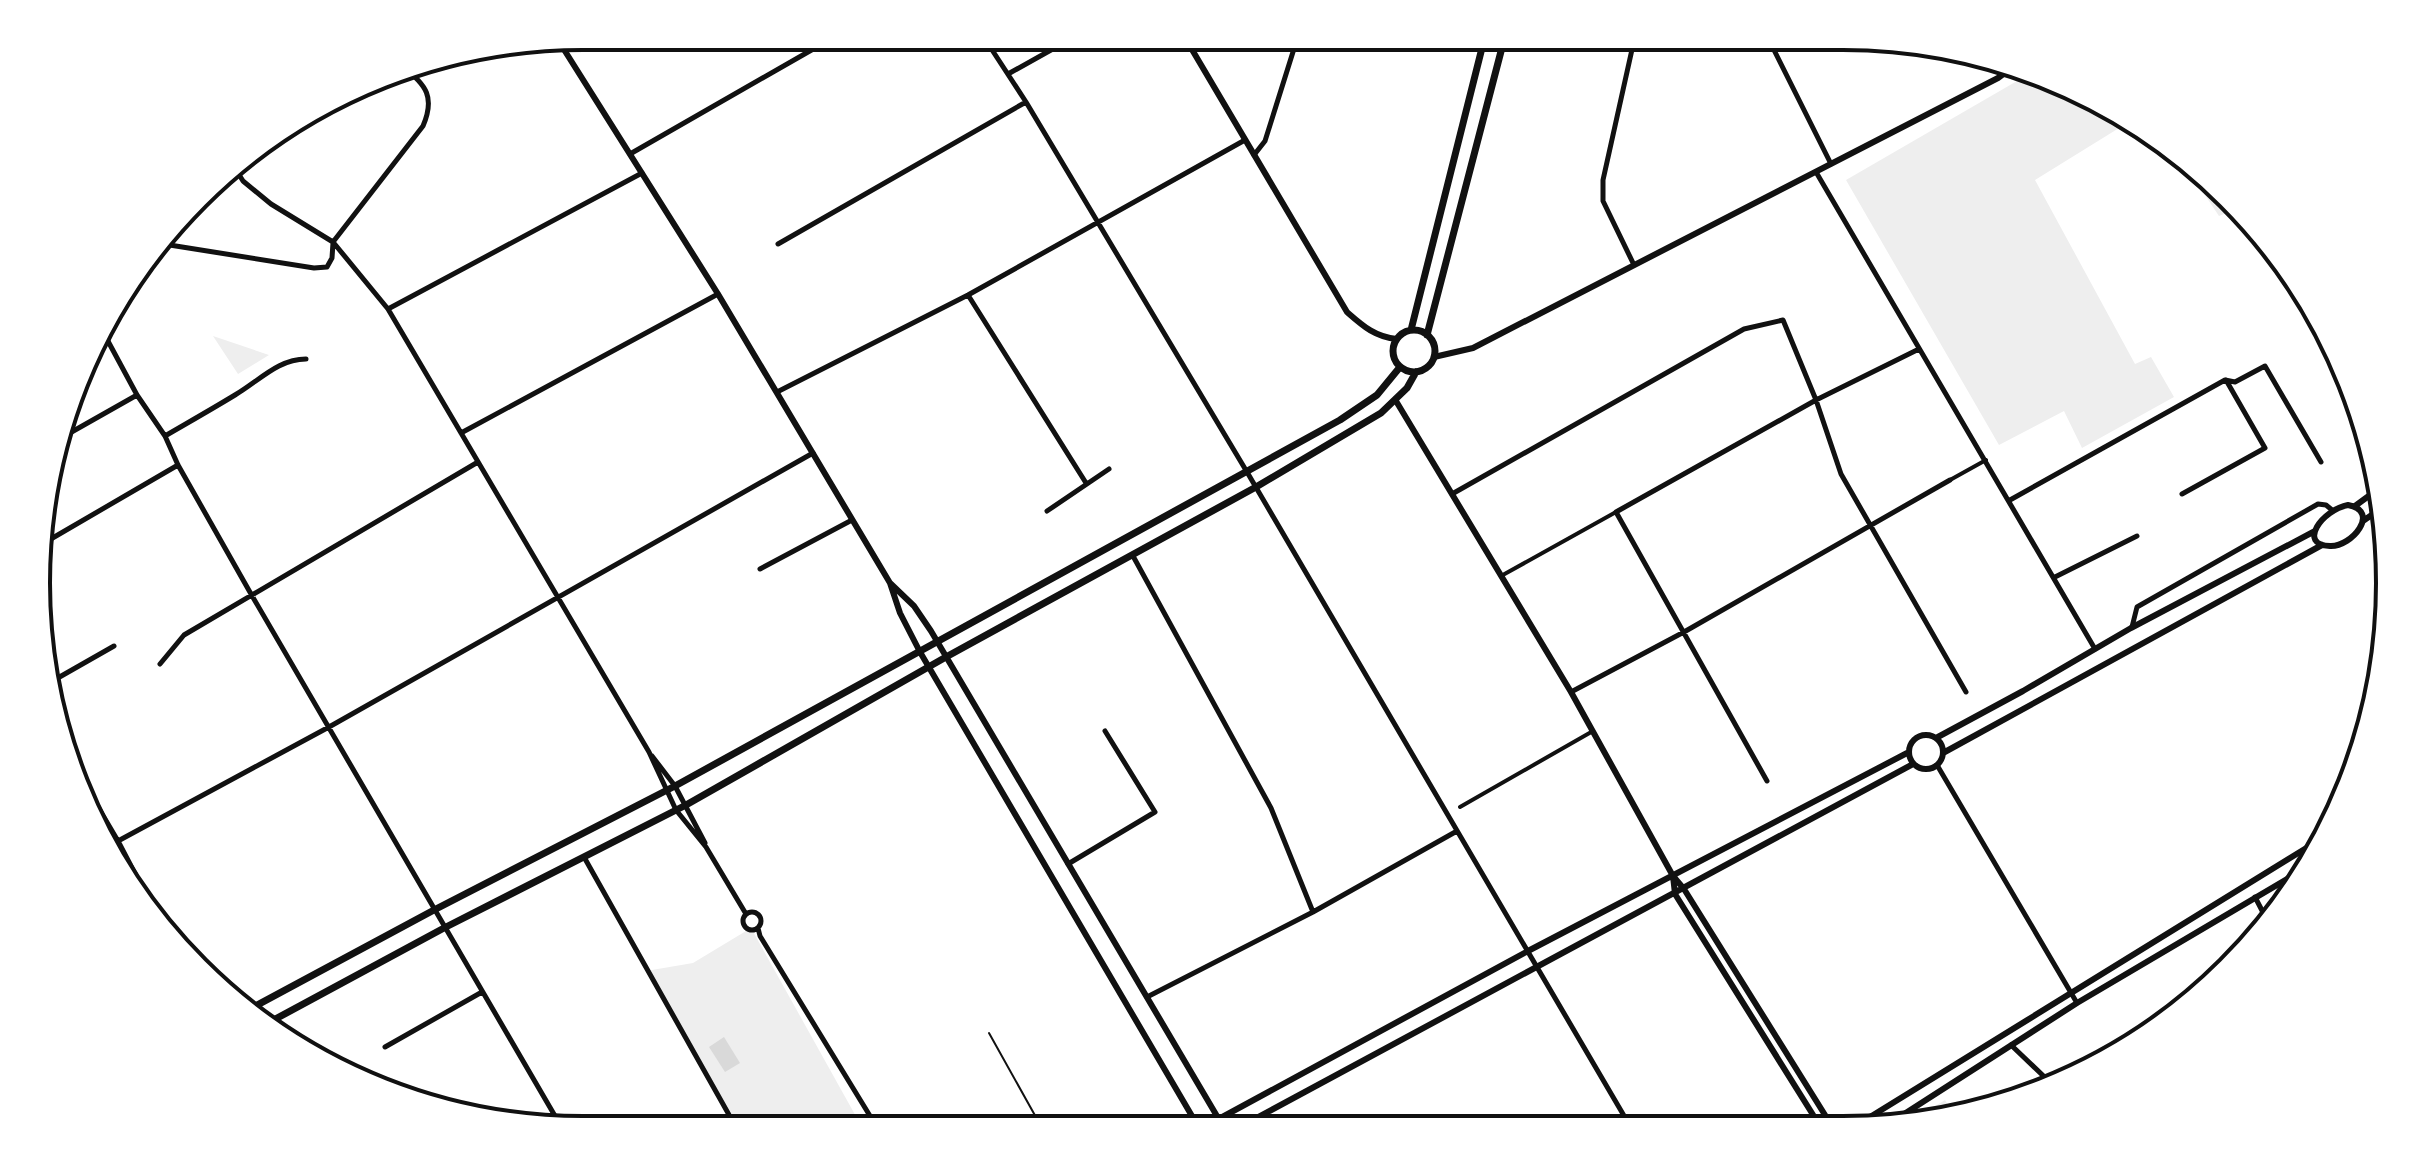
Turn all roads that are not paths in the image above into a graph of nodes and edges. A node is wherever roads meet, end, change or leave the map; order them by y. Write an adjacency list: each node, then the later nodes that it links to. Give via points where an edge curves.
1 (812, 50): 16 (street)
2 (992, 50): 11 (street)
3 (1051, 50): 11 (street)
4 (1192, 50): 15 (street)
5 (1294, 50): 17 (street, via 1265,141)
6 (1481, 50): 30 (main road)
7 (1501, 50): 31 (main road)
8 (1632, 50): 26 (street, via 1603,201)
9 (1774, 50): 18 (street)
10 (565, 51): 16 (street)
11 (1008, 74): 14 (street)
12 (2003, 75): 18 (street)
13 (416, 77): 23 (street, via 429,96 423,126)
14 (1026, 102): 22 (street); 24 (street)
15 (1245, 140): 17 (street); 22 (street)
16 (630, 154): 20 (street)
17 (1254, 155): 32 (street, via 1347,312 1367,330)
18 (1831, 164): 19 (street)
19 (1816, 172): 26 (street); 34 (street)
20 (642, 173): 27 (street); 29 (street)
21 (240, 176): 23 (street, via 271,204)
22 (1098, 224): 28 (street); 53 (street)
23 (333, 242): 25 (street, via 327,267 314,268); 29 (street)
24 (778, 244)
25 (171, 245)
26 (1634, 265): 35 (street, via 1473,348)
27 (718, 294): 40 (street); 45 (street)
28 (968, 295): 40 (street); 55 (street)
29 (388, 309): 45 (street)
30 (1411, 330): 31 (main road); 32 (main road)
31 (1427, 335): 35 (main road)
32 (1397, 339): 37 (main road, via 1393,350)
33 (108, 341): 41 (street)
34 (1919, 349): 42 (street); 48 (street)
35 (1434, 357): 38 (main road)
36 (306, 359): 46 (street, via 268,371)
37 (1400, 367): 38 (main road); 53 (main road, via 1377,395)
38 (1416, 372): 43 (main road)
39 (2225, 380): 50 (street, via 2235,382 2265,366); 58 (street, via 2265,448); 60 (street)
40 (777, 392): 47 (street)
41 (137, 395): 44 (street); 46 (street)
42 (1816, 400): 57 (street, via 1783,320 1744,329); 64 (street); 68 (street, via 1841,474)
43 (1396, 401): 56 (main road); 57 (street)
44 (72, 432)
45 (461, 433): 49 (street)
46 (165, 436): 51 (street)
47 (813, 453): 66 (street); 79 (street)
48 (1986, 460): 54 (street); 60 (street)
49 (478, 462): 78 (street); 79 (street)
50 (2321, 462)
51 (178, 465): 71 (street); 78 (street)
52 (1109, 469): 55 (street)
53 (1247, 472): 56 (street); 82 (main road)
54 (1950, 480): 68 (street)
55 (1086, 483): 63 (street)
56 (1256, 487): 73 (main road); 108 (street)
57 (1452, 494): 75 (street)
58 (2182, 494)
59 (2369, 496): 61 (street)
60 (2010, 500): 76 (street)
61 (2355, 506): 62 (street); 67 (street)
62 (2332, 510): 69 (street); 80 (street, via 2318,504 2137,607)
63 (1047, 511)
64 (1616, 512): 75 (street); 81 (street)
65 (2371, 515): 67 (street)
66 (852, 520): 74 (street); 77 (street)
67 (2363, 521): 72 (street, via 2360,530 2341,544)
68 (1871, 524): 81 (street); 91 (street)
69 (2315, 531): 72 (street); 80 (street)
70 (2137, 536): 76 (street)
71 (52, 538)
72 (2322, 545): 98 (street)
73 (1133, 556): 86 (main road); 122 (street, via 1271,808)
74 (760, 569)
75 (1501, 576): 90 (street)
76 (2055, 577): 84 (street)
77 (890, 583): 82 (street, via 914,606); 85 (street)
78 (251, 594): 87 (street, via 184,635); 92 (street)
79 (558, 597): 92 (street); 96 (street)
80 (2131, 628): 84 (street)
81 (1684, 632): 90 (street); 101 (street)
82 (938, 642): 85 (main road); 86 (street)
83 (114, 646): 89 (street)
84 (2095, 649): 95 (street)
85 (920, 652): 88 (street); 102 (main road)
86 (946, 657): 88 (main road); 114 (street)
87 (160, 664)
88 (928, 667): 104 (main road); 144 (street)
89 (59, 678)
90 (1571, 692): 94 (street)
91 (1966, 692)
92 (329, 727): 109 (street); 120 (street)
93 (1105, 731): 114 (street, via 1155,812)
94 (1593, 731): 105 (street); 115 (street)
95 (1936, 738): 97 (street, via 1920,736); 98 (street)
96 (649, 752): 102 (street); 103 (street)
97 (1909, 752): 99 (street); 115 (street)
98 (1943, 753): 100 (street)
99 (1913, 764): 100 (street, via 1927,770); 117 (street)
100 (1937, 765): 129 (street)
101 (1767, 781)
102 (675, 786): 103 (main road); 104 (street)
103 (666, 791): 106 (street); 120 (main road)
104 (686, 805): 106 (main road); 110 (street)
105 (1460, 807)
106 (676, 810): 110 (street); 112 (main road)
107 (105, 819): 109 (street)
108 (1457, 831): 122 (street); 126 (street)
109 (118, 841): 113 (street)
110 (706, 847): 123 (street)
111 (2306, 848): 129 (street)
112 (584, 857): 124 (main road); 141 (street)
113 (129, 862)
114 (1068, 864): 130 (street)
115 (1673, 876): 117 (street); 118 (street); 126 (street)
116 (2286, 879): 119 (street)
117 (1684, 889): 118 (street); 150 (street)
118 (1675, 894): 127 (street); 149 (street)
119 (2255, 897): 121 (street); 131 (street)
120 (434, 910): 124 (street); 132 (main road)
121 (2262, 911)
122 (1313, 912): 130 (street)
123 (746, 914): 125 (street, via 759,916); 125 (street, via 744,927)
124 (444, 928): 128 (street); 133 (main road)
125 (758, 928): 142 (street)
126 (1528, 951): 127 (street); 146 (street)
127 (1536, 966): 147 (street); 148 (street)
128 (482, 992): 136 (street); 139 (street)
129 (2072, 992): 131 (street); 140 (street)
130 (1147, 997): 145 (street)
131 (2077, 1003): 135 (street)
132 (258, 1005)
133 (276, 1018)
134 (989, 1033): 143 (lane)
135 (2011, 1045): 137 (street); 138 (street)
136 (385, 1047)
137 (2044, 1076)
138 (1908, 1112)
139 (554, 1115)
140 (1873, 1115)
141 (730, 1116)
142 (870, 1116)
143 (1035, 1116)
144 (1193, 1116)
145 (1216, 1116)
146 (1224, 1116)
147 (1260, 1116)
148 (1624, 1116)
149 (1819, 1116)
150 (1820, 1116)

